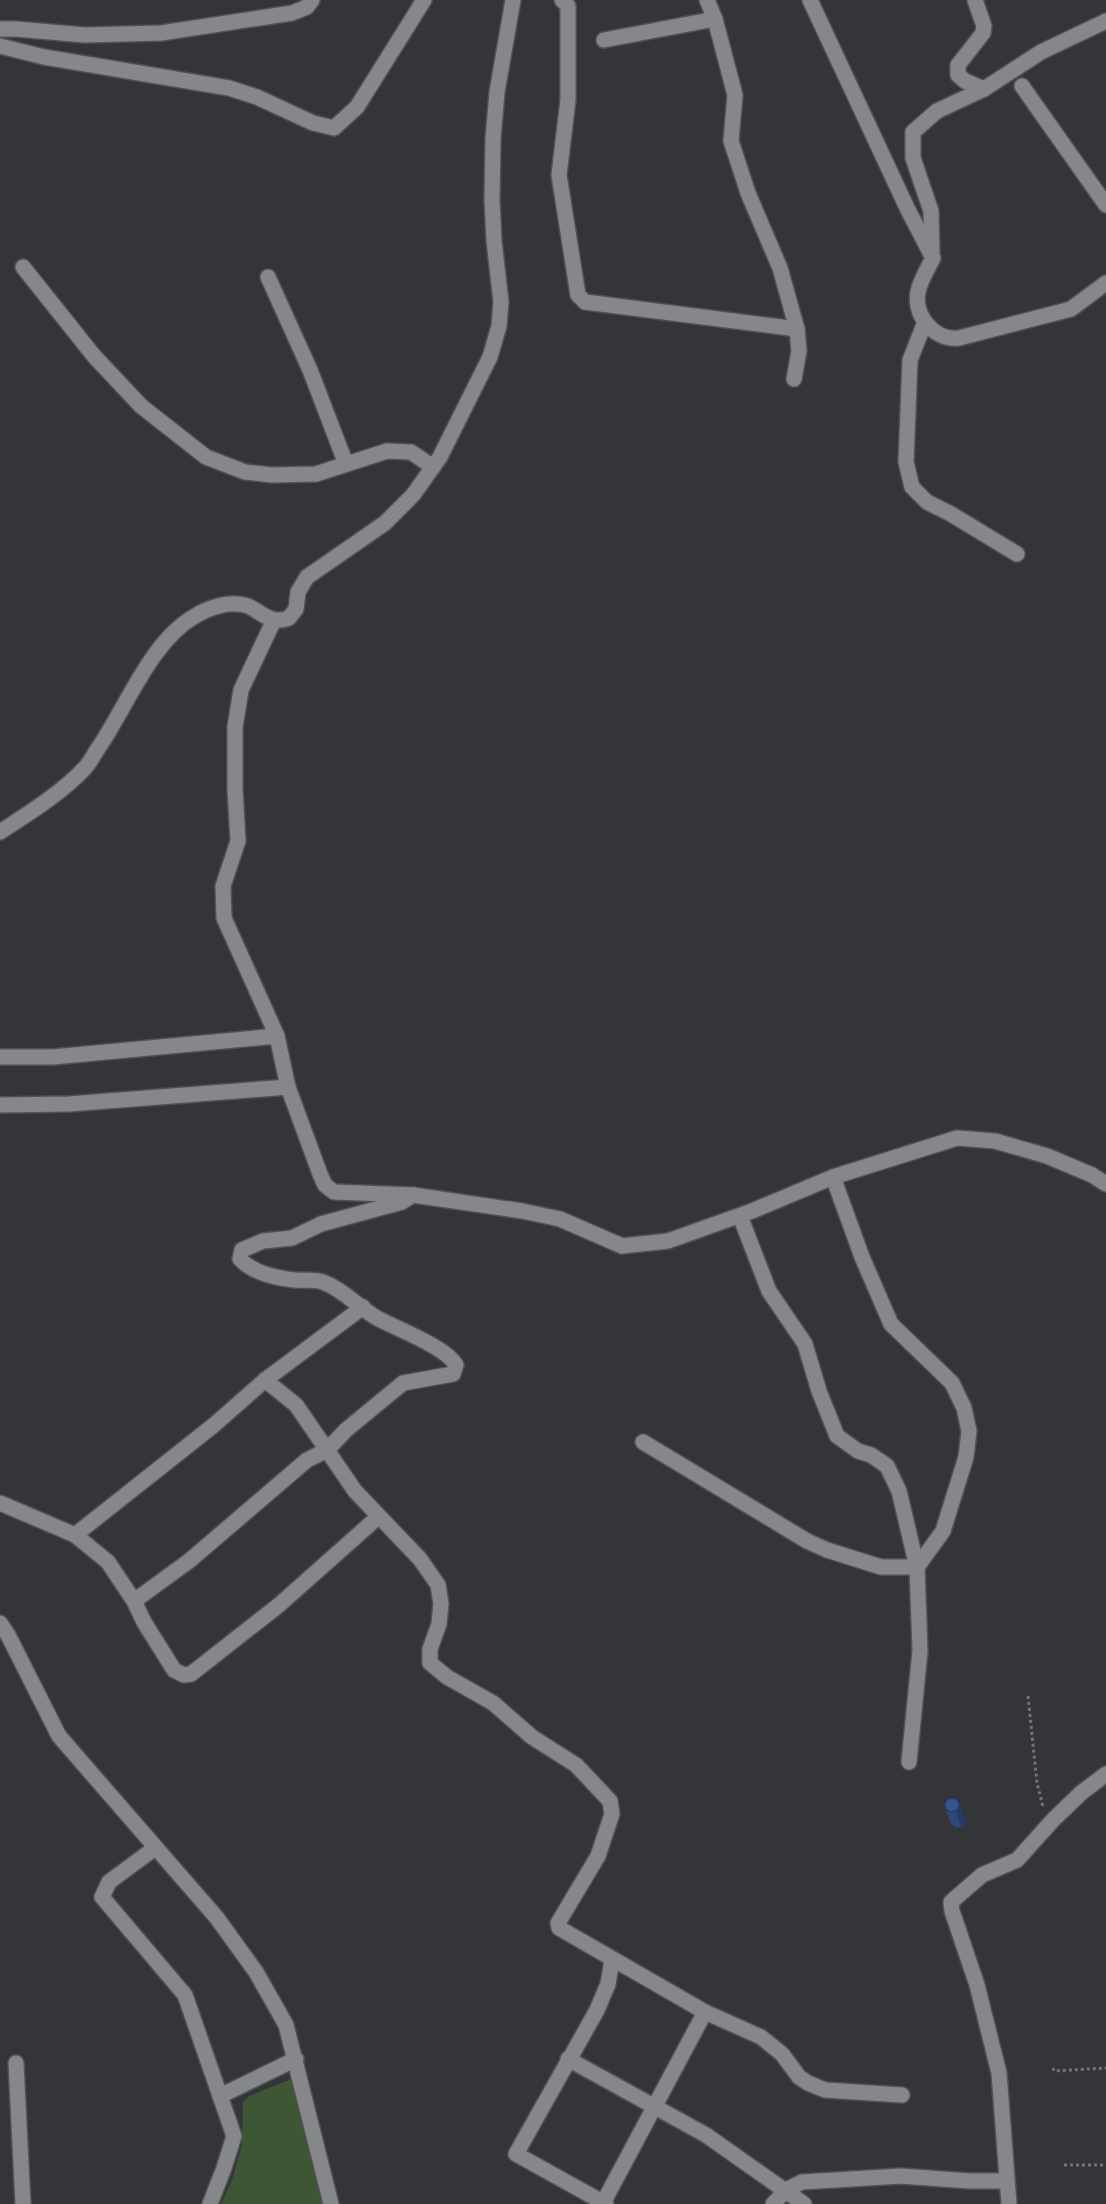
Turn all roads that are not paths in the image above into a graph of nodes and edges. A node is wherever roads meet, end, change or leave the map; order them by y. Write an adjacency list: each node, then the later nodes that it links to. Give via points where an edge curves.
1 (312, 0): 10 (street, via 307,7 291,13 161,33)
2 (424, 0): 12 (street, via 357,107 334,128 229,88)
3 (513, 0): 24 (street, via 493,139 494,241 501,293 499,326 485,371)
4 (562, 0): 21 (street, via 568,6 568,100 559,175 581,300)
5 (707, 0): 8 (street)
6 (810, 0): 16 (street)
7 (975, 0): 14 (street, via 983,33 958,65 958,75)
8 (715, 19): 11 (street); 21 (street, via 735,95 731,141 780,268)
9 (1106, 21): 14 (street, via 1041,52)
10 (0, 29)
11 (604, 40)
12 (0, 46)
13 (1022, 86): 15 (street)
14 (984, 89): 16 (street, via 937,111 914,132 913,158 931,211)
15 (1106, 205)
16 (933, 258): 20 (street, via 918,289 918,306)
17 (23, 267): 23 (street, via 94,356 141,406 206,457 245,472 272,475 316,474)
18 (268, 276): 23 (street)
19 (1106, 283): 20 (street, via 1071,309 959,338 939,336)
20 (925, 322): 25 (street, via 910,360 906,462 912,487 927,502)
21 (797, 329): 22 (street, via 800,351)
22 (794, 379)
23 (346, 464): 24 (street, via 387,451 411,453)
24 (433, 467): 26 (street, via 395,514 307,577 298,592 293,614)
25 (1017, 554)
26 (274, 620): 27 (street, via 248,606 229,604 196,615 173,631 136,682 113,727 84,768 41,805); 28 (street, via 241,690 235,727 238,841 223,886 224,918)
27 (0, 832)
28 (277, 1036): 29 (street, via 53,1057); 30 (street)
29 (0, 1057)
30 (288, 1087): 31 (street, via 69,1104); 34 (street, via 325,1185 334,1192)
31 (0, 1105)
32 (833, 1177): 33 (street, via 957,1138 995,1141 1047,1156); 35 (street); 43 (street, via 891,1324 952,1383 969,1431 963,1467 943,1531)
33 (1106, 1184)
34 (413, 1195): 35 (street, via 560,1219 622,1246 668,1241); 36 (street, via 402,1202 321,1224 292,1238 263,1241 242,1250 240,1259 246,1266 292,1280 321,1281)
35 (740, 1216): 43 (street, via 769,1291 805,1344 837,1436 887,1466 899,1491)
36 (363, 1307): 37 (street); 39 (street, via 432,1345 456,1365 453,1374 403,1383)
37 (265, 1380): 39 (street, via 296,1405); 42 (street)
38 (643, 1442): 43 (street, via 807,1541 881,1567)
39 (327, 1450): 41 (street); 44 (street, via 307,1460 189,1561)
40 (0, 1503): 42 (street)
41 (378, 1517): 44 (street, via 279,1605 191,1674 174,1670); 49 (street, via 420,1559 438,1585 439,1624 430,1649 430,1663 493,1703 532,1737 576,1765 610,1801 612,1814 598,1856 558,1923 561,1931)
42 (75, 1535): 44 (street, via 108,1562)
43 (917, 1567): 46 (street, via 920,1651)
44 (134, 1601)
45 (0, 1623): 48 (street, via 58,1736)
46 (909, 1762)
47 (1106, 1774): 57 (street, via 1053,1820 1017,1860 982,1875 951,1902 999,2073)
48 (155, 1848): 51 (street, via 217,1918 256,1972 286,2025); 55 (street, via 109,1882 102,1897 185,1995)
49 (612, 1960): 50 (street); 52 (street, via 597,2010)
50 (705, 2012): 54 (street, via 761,2037 808,2083 825,2090); 56 (street)
51 (296, 2059): 55 (street); 62 (street)
52 (568, 2060): 56 (street); 59 (street, via 516,2154)
53 (16, 2063): 60 (street)
54 (902, 2095)
55 (220, 2096): 61 (street, via 234,2136)
56 (653, 2106): 58 (street, via 706,2135); 59 (street)
57 (1007, 2181): 58 (street, via 901,2176 802,2182); 65 (street)
58 (786, 2190): 63 (street); 64 (street)
59 (605, 2203)
60 (23, 2204)
61 (210, 2204)
62 (331, 2204)
63 (773, 2204)
64 (804, 2204)
65 (1010, 2204)

